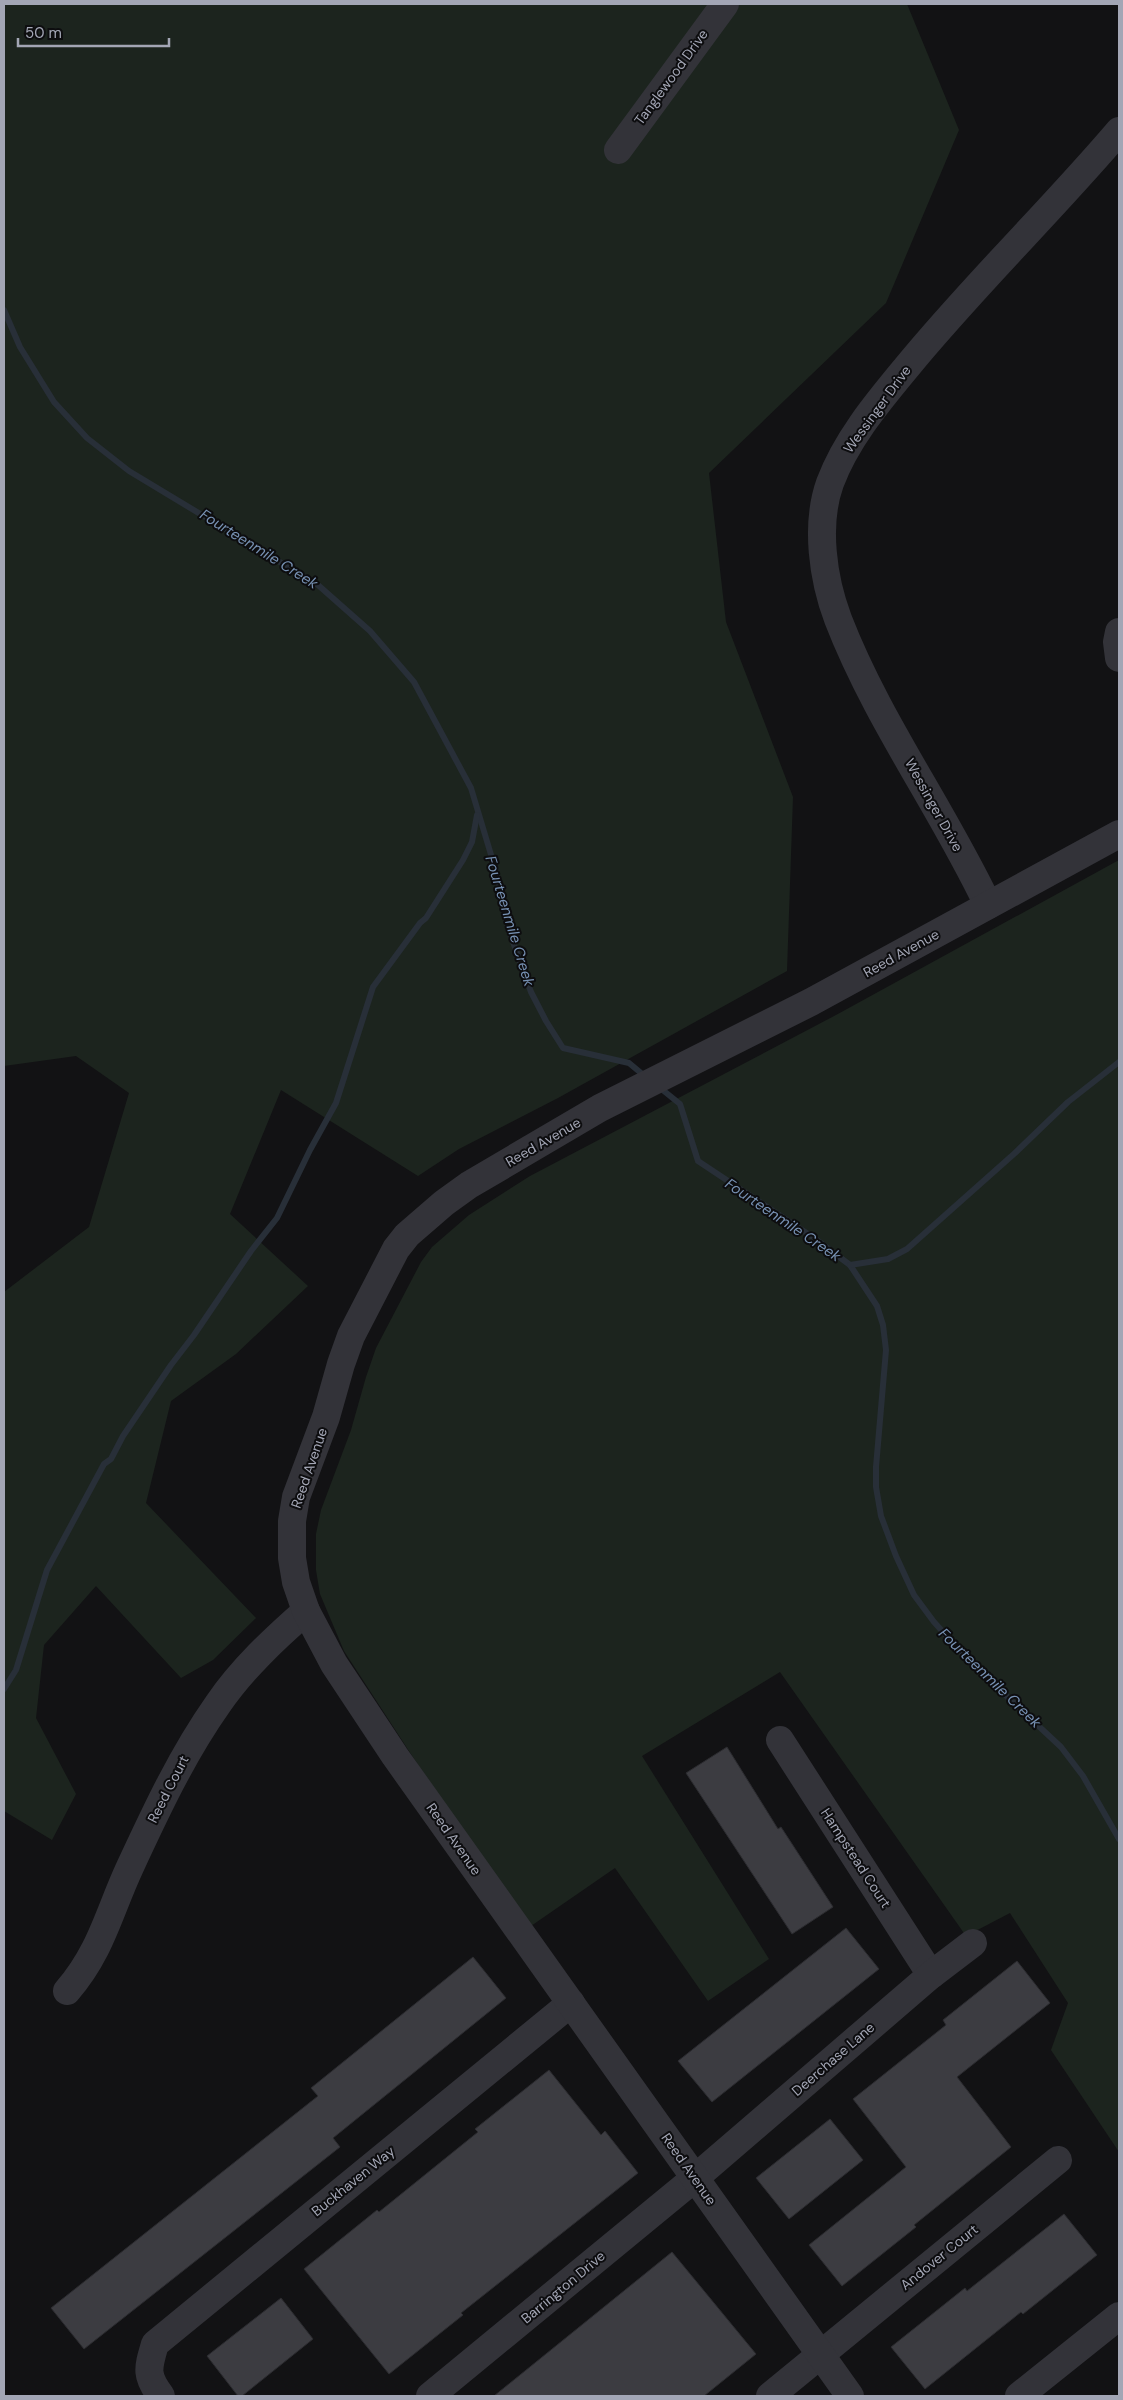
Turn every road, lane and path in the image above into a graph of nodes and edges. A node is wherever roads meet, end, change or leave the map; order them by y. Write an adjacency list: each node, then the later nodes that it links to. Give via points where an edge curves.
1 (725, 4): 3 (street, Tanglewood Drive)
2 (1119, 131): 7 (street, Wessinger Drive, via 1072,186 981,281 886,392 838,463 829,486 824,516 824,552 838,618 882,712)
3 (618, 150)
4 (1119, 632): 5 (street)
5 (1119, 658)
6 (1119, 834): 7 (street, Reed Avenue)
7 (988, 905): 8 (street, Reed Avenue, via 811,1002 600,1108 456,1194 425,1218 396,1249 351,1336 326,1418 296,1497 292,1558)
8 (306, 1610): 12 (street, Reed Court, via 237,1680 188,1750 123,1881 105,1933); 13 (street, Reed Avenue, via 334,1664 395,1756)
9 (780, 1740): 11 (street, Hampstead Court)
10 (973, 1943): 11 (street, Deerchase Lane)
11 (931, 1975): 15 (street, Deerchase Lane)
12 (67, 1991)
13 (571, 2003): 15 (street, Reed Avenue); 18 (street, Buckhaven Way, via 155,2344 148,2368 152,2384)
14 (1058, 2160): 17 (street, Andover Court)
15 (695, 2178): 17 (street, Reed Avenue); 19 (street, Barrington Drive)
16 (1119, 2316): 22 (street)
17 (821, 2354): 20 (street, Andover Court); 21 (street, Reed Avenue)
18 (161, 2396)
19 (430, 2396)
20 (770, 2396)
21 (850, 2396)
22 (1019, 2396)

